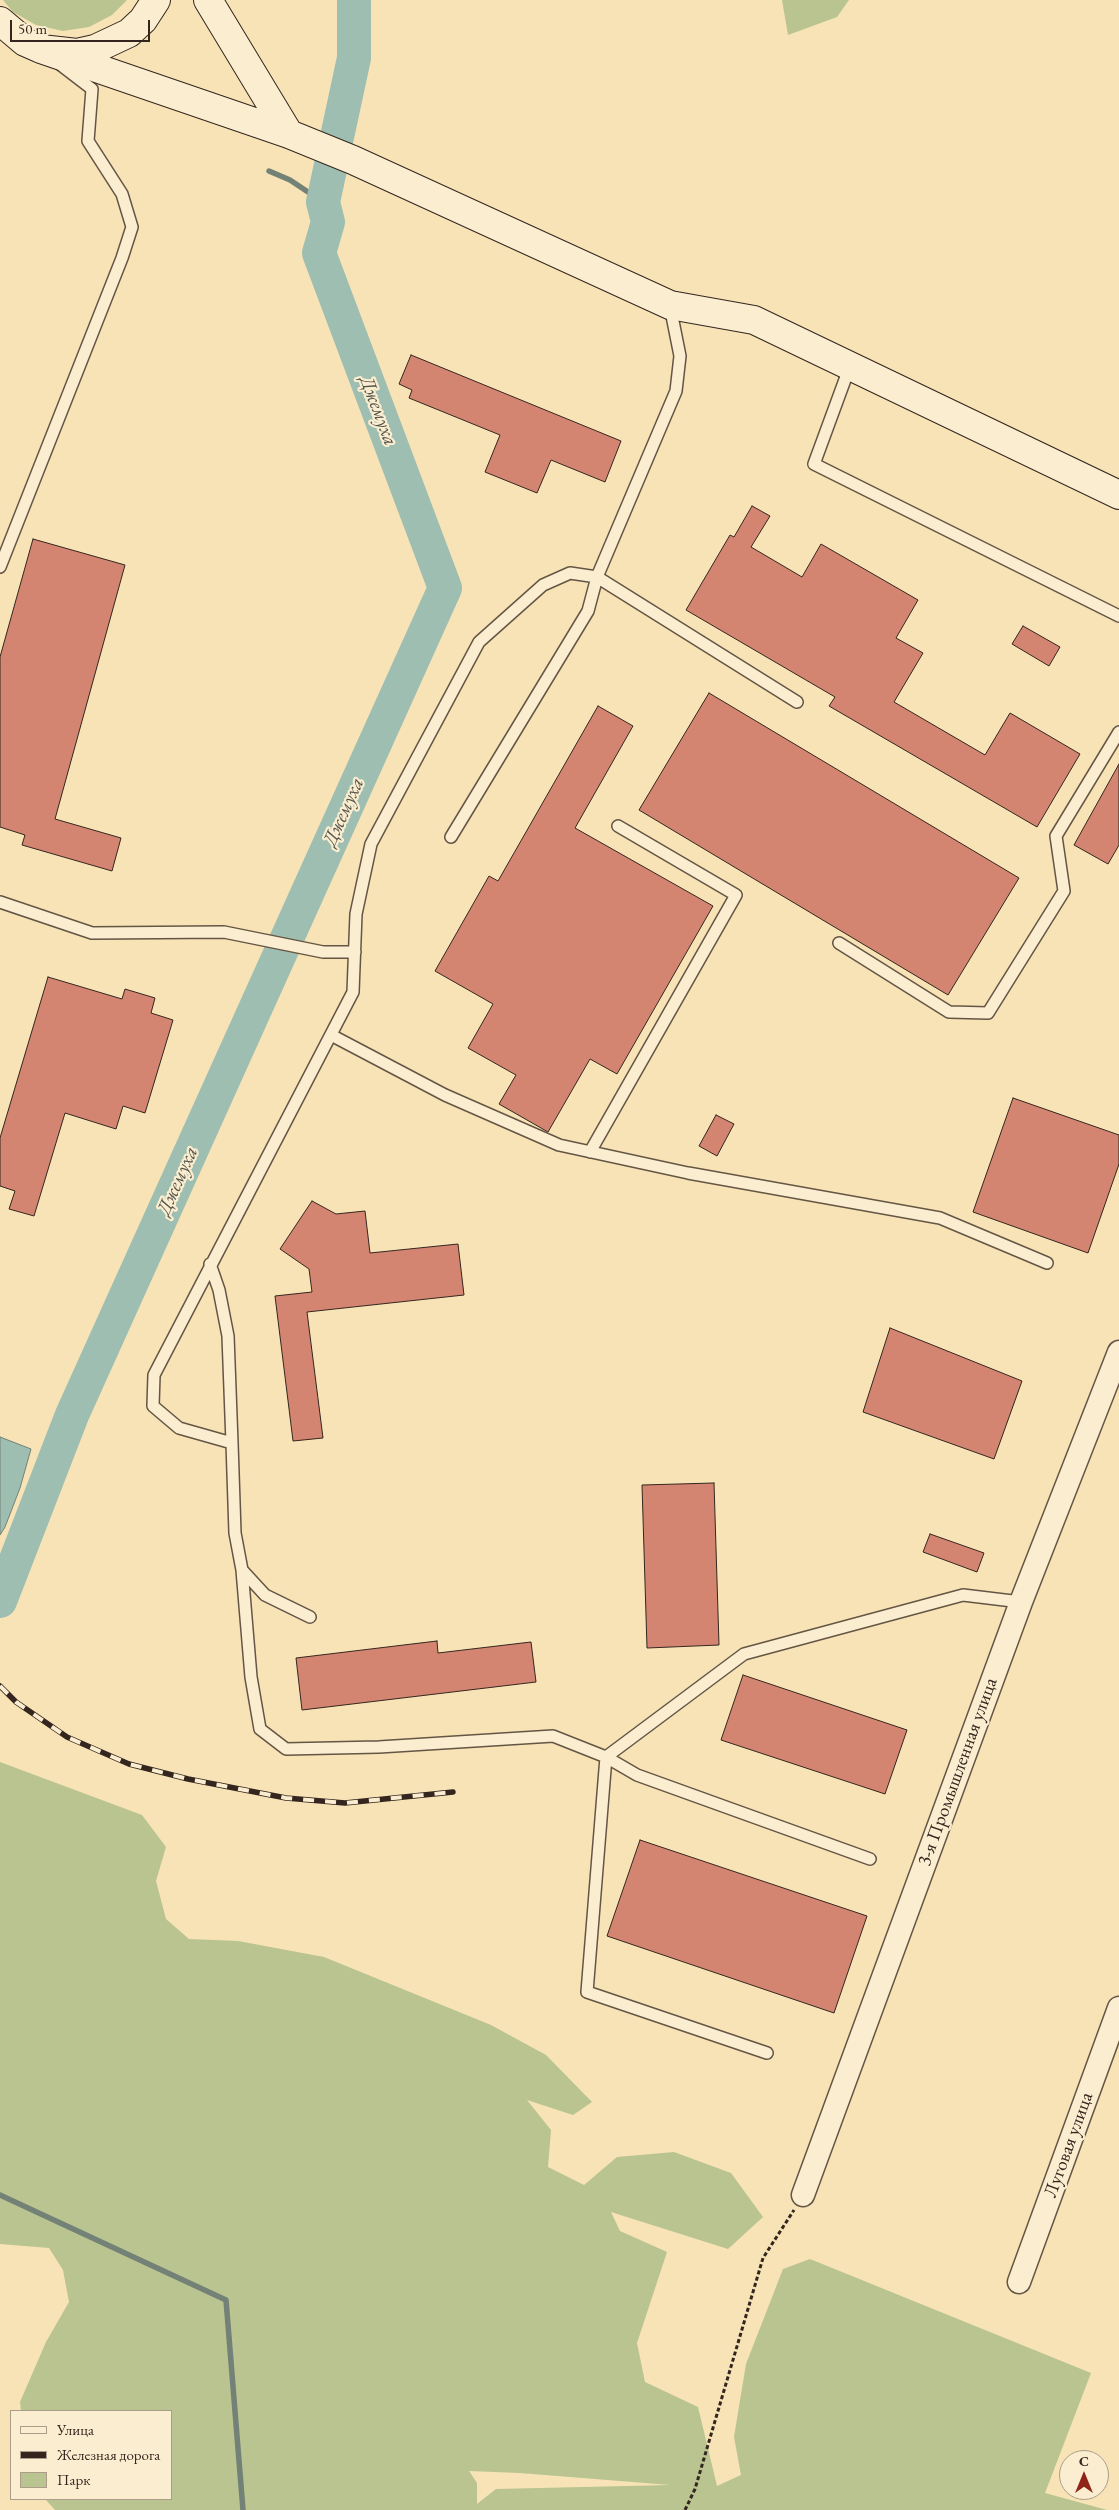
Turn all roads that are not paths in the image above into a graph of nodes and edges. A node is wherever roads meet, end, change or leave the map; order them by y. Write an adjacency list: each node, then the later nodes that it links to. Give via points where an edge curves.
1 (156, 0): 4 (street, via 143,20 129,33 95,50 77,53)
2 (208, 0): 5 (street)
3 (0, 21): 4 (street)
4 (17, 41): 5 (street); 9 (lane, via 92,89 88,141 122,194 132,227)
5 (294, 136): 6 (street)
6 (670, 305): 7 (street, via 754,320); 10 (lane, via 680,356 676,391)
7 (850, 366): 8 (street); 11 (lane, via 814,464)
8 (1119, 495)
9 (0, 567)
10 (597, 577): 12 (lane); 15 (lane, via 588,611); 18 (lane, via 570,573 543,585 479,642 371,844 356,914)
11 (1119, 616)
12 (797, 702)
13 (1119, 732): 17 (lane, via 1056,836 1064,891 988,1013 949,1012)
14 (618, 826): 20 (lane, via 736,895)
15 (451, 837)
16 (0, 902): 18 (lane, via 92,934 224,932 322,952)
17 (839, 944)
18 (355, 952): 19 (lane, via 353,992)
19 (331, 1035): 20 (lane, via 445,1095 559,1145); 22 (lane)
20 (590, 1152): 21 (lane, via 940,1218)
21 (1048, 1263)
22 (210, 1264): 24 (lane, via 228,1336); 24 (lane, via 154,1375 153,1406 180,1428)
23 (1119, 1352): 26 (street, 3-я Промышленная улица)
24 (232, 1443): 25 (lane, via 235,1533)
25 (242, 1570): 27 (lane, via 265,1595); 28 (lane, via 260,1729 286,1749 379,1747 553,1736)
26 (1021, 1602): 28 (lane, via 963,1595 744,1654); 32 (street, 3-я Промышленная улица)
27 (310, 1617)
28 (606, 1757): 29 (lane, via 637,1775); 31 (lane, via 587,1992)
29 (870, 1859)
30 (1119, 2008): 33 (street, Луговая улица)
31 (767, 2053)
32 (803, 2195)
33 (1019, 2282)

